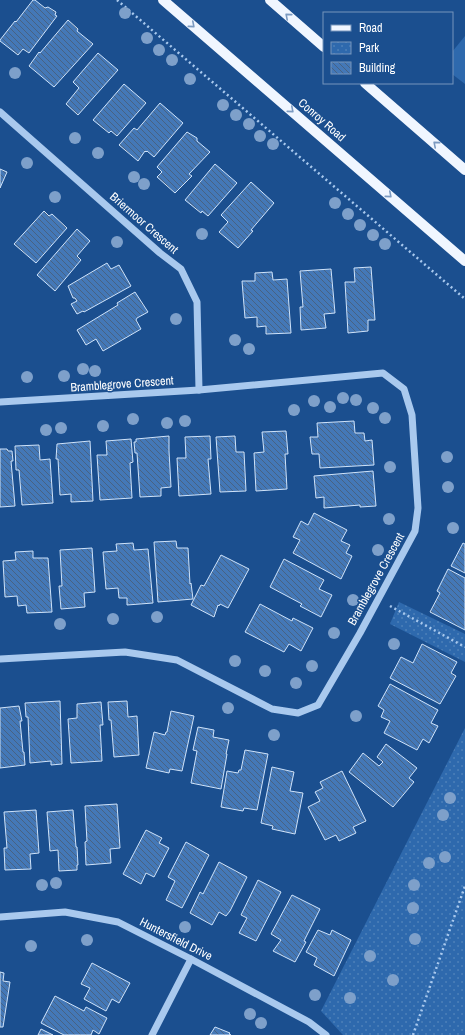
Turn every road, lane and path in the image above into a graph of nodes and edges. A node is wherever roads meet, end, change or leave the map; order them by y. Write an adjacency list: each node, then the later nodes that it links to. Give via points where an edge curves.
1 (117, 0): 9 (path)
2 (163, 0): 8 (main road, Conroy Road, one-way to 8)
3 (270, 0): 4 (main road, one-way to 3)
4 (323, 46)
5 (366, 84): 7 (main road, one-way to 5)
6 (0, 112): 10 (street, Briermoor Crescent, via 181,269 197,302)
7 (465, 170)
8 (465, 261)
9 (465, 299)
10 (199, 390): 11 (street, Bramblegrove Crescent); 12 (street, Bramblegrove Crescent, via 383,372 404,389 412,414 418,508 415,531)
11 (0, 402)
12 (378, 600): 13 (path); 14 (street, Bramblegrove Crescent, via 318,705 298,713 272,709 177,660 125,652)
13 (465, 647)
14 (0, 659)
15 (465, 886): 20 (path)
16 (0, 917): 17 (street, Huntersfield Drive, via 65,912 118,922)
17 (191, 959): 18 (street); 19 (street, Huntersfield Drive, via 309,1022)
18 (152, 1035)
19 (326, 1035)
20 (413, 1035)

